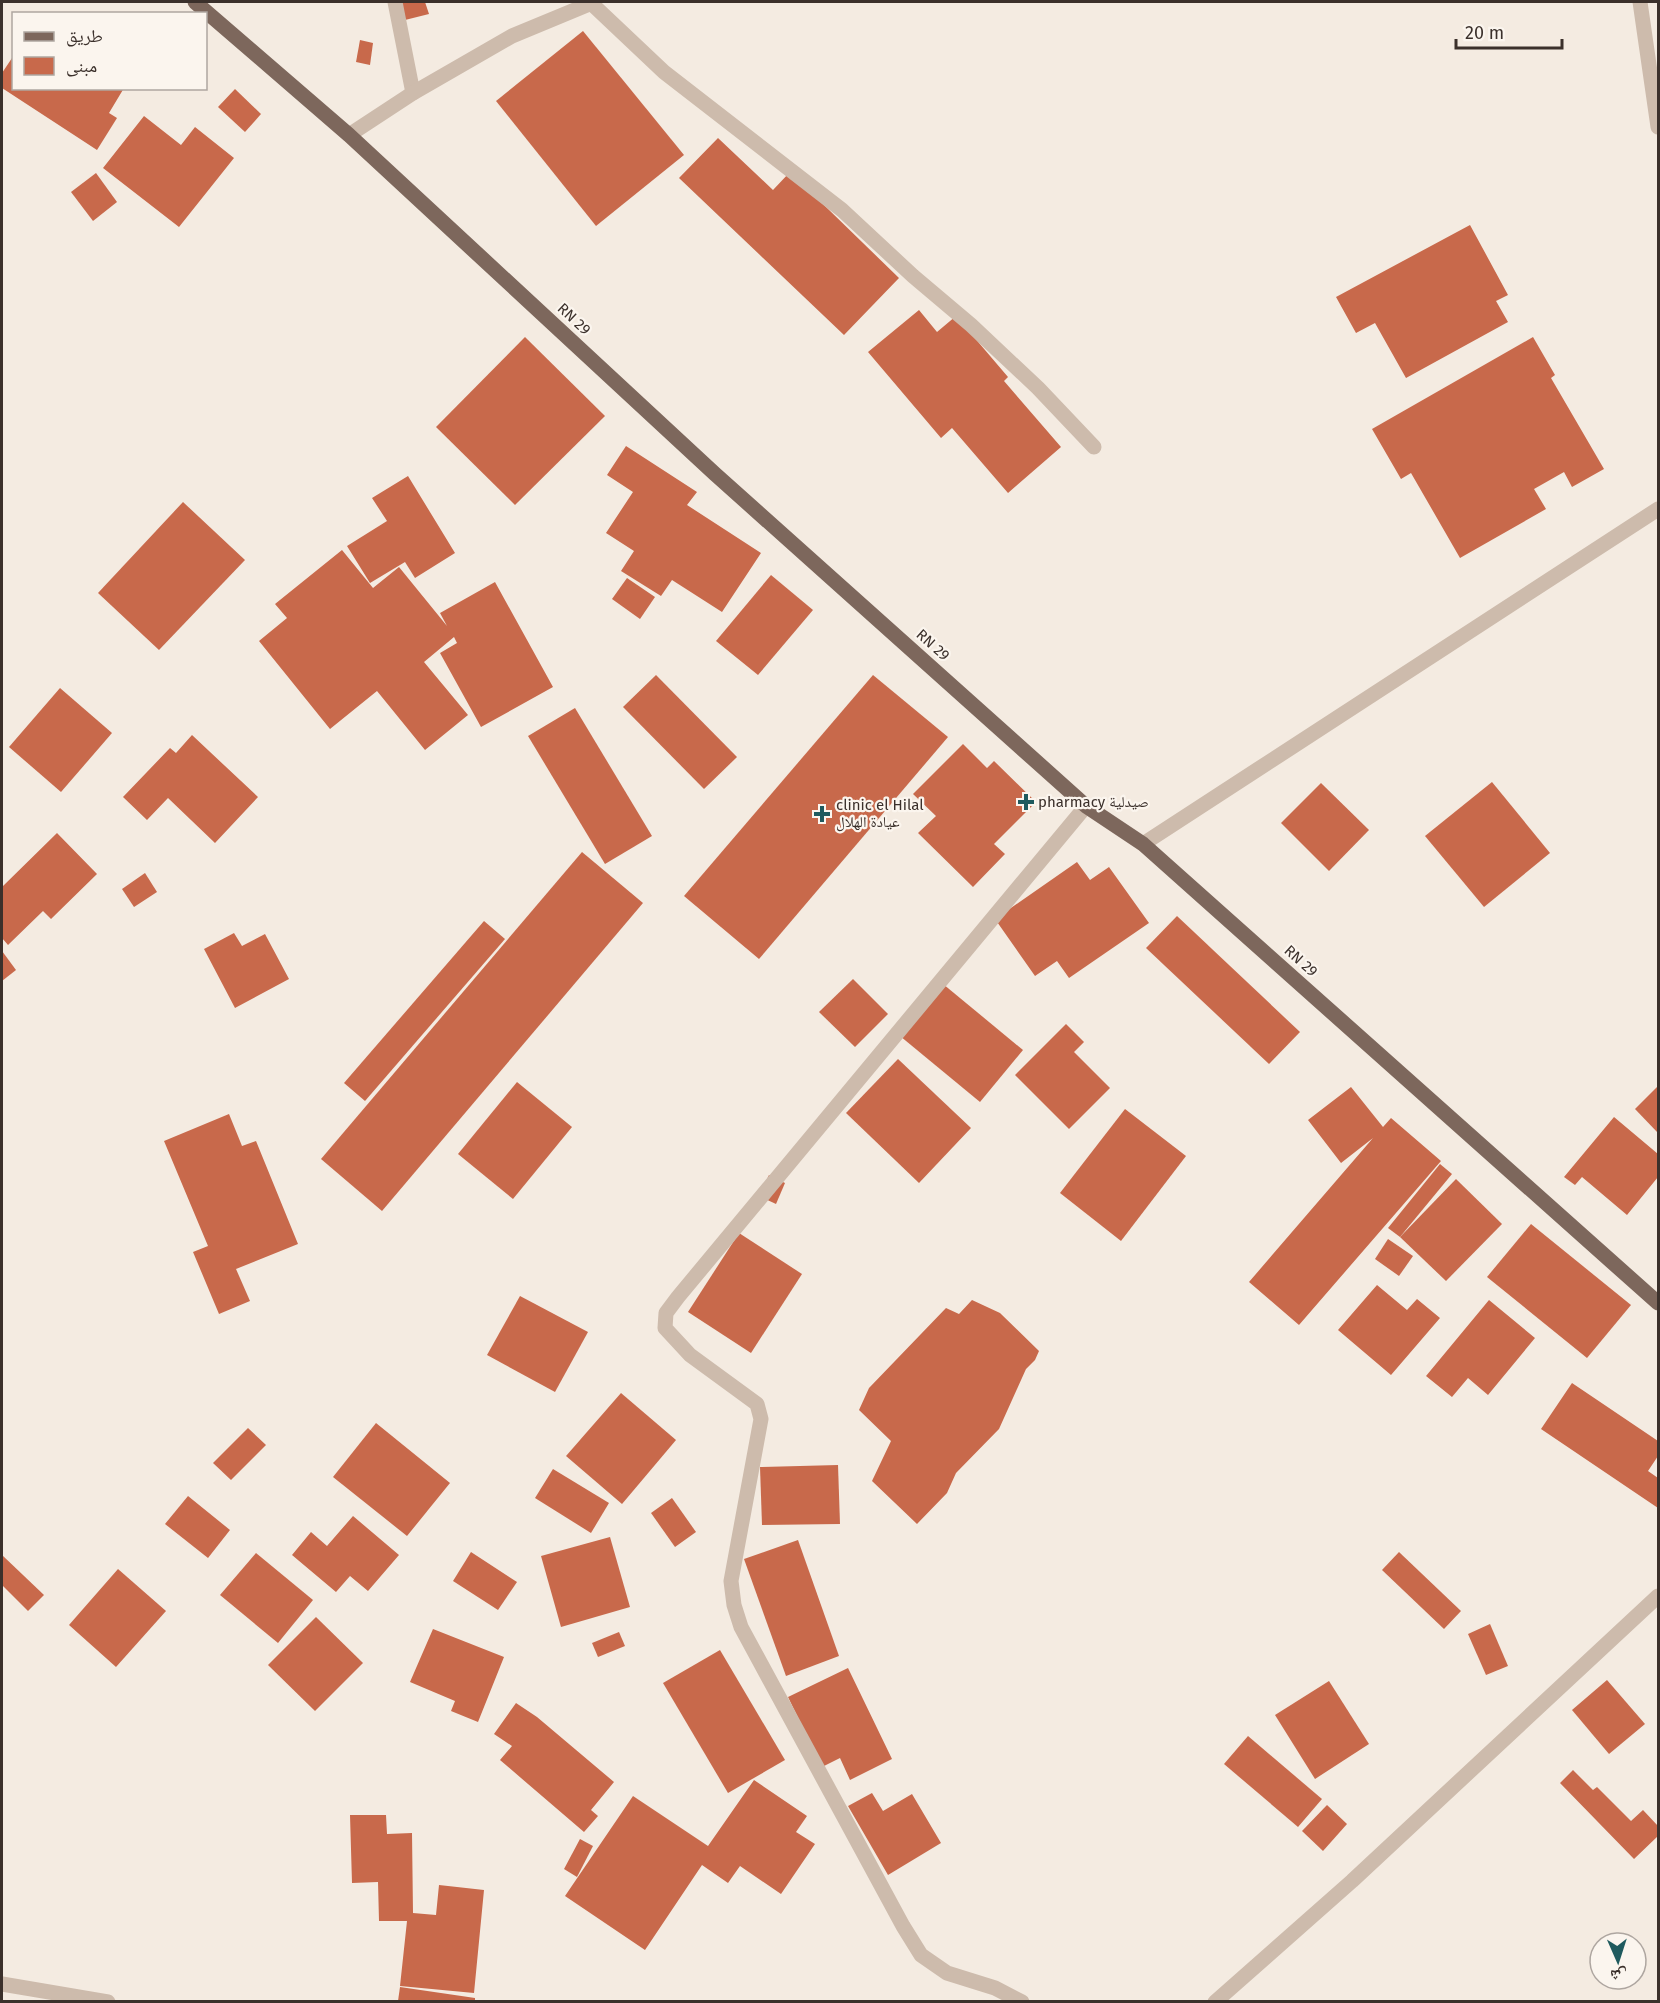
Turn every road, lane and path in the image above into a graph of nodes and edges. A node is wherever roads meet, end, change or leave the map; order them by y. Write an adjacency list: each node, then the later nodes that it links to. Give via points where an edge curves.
1 (195, 2): 6 (main road, RN 29 / RN 29)
2 (395, 2): 7 (street)
3 (592, 2): 7 (street, via 512,36); 10 (street, via 664,72 842,210 1038,388)
4 (1640, 2): 8 (street)
5 (207, 12): 9 (main road, RN 29 / RN 29)
6 (207, 12)
7 (413, 93): 9 (street)
8 (1659, 127)
9 (349, 135): 12 (main road, RN 29 / RN 29, via 715,474)
10 (1094, 447)
11 (1659, 508): 13 (street)
12 (1086, 806): 13 (main road, RN 29 / RN 29); 18 (street, via 678,1297 666,1313 665,1328 690,1355 757,1404 761,1419 731,1581 741,1627 921,1955 947,1973)
13 (1143, 844): 14 (main road, RN 29 / RN 29)
14 (1659, 1303)
15 (1659, 1596): 19 (street, via 1352,1881)
16 (2, 1984): 17 (street)
17 (108, 2001)
18 (1022, 2001)
19 (1215, 2001)

